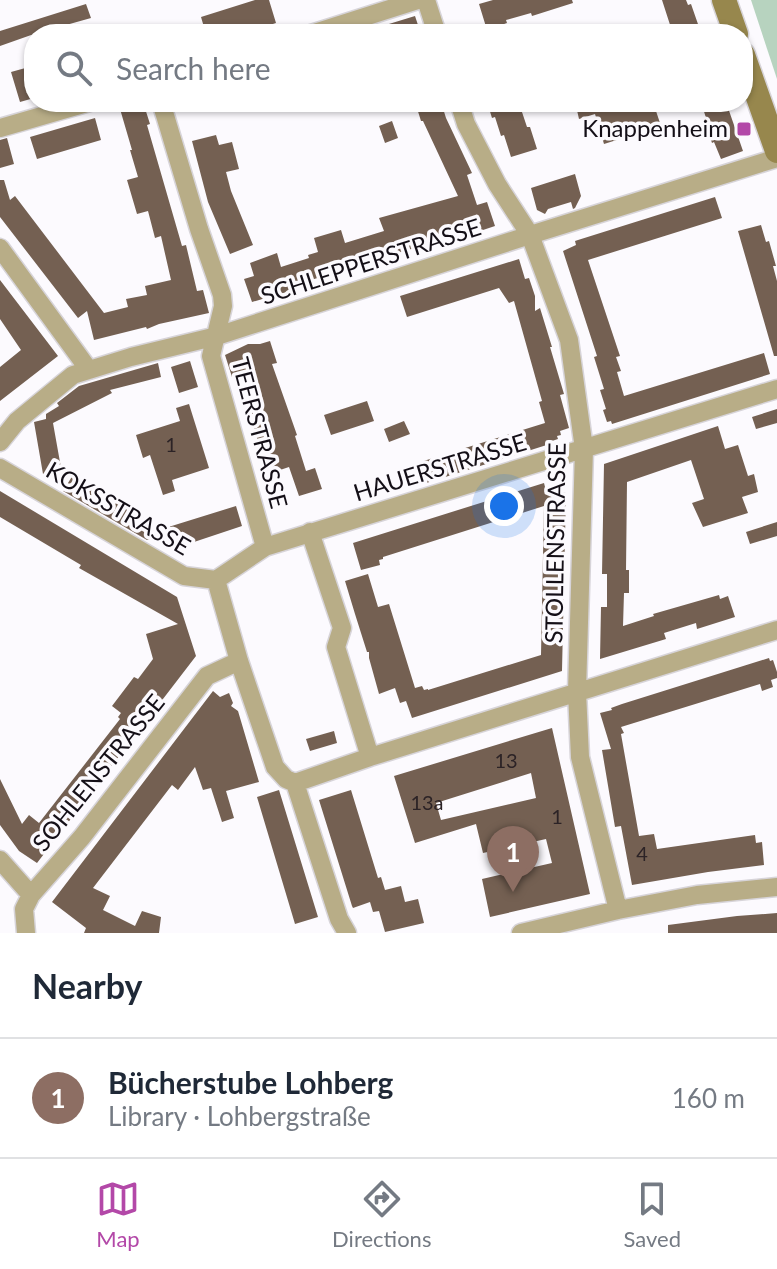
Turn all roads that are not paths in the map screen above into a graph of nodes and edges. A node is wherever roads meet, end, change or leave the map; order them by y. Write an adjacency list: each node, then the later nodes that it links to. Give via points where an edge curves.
1 (418, 0): 4 (street)
2 (426, 0): 5 (street)
3 (724, 0): 6 (main road)
4 (342, 24)
5 (434, 24)
6 (732, 24)
7 (753, 83): 12 (main road)
8 (55, 112): 11 (street)
9 (164, 112): 16 (street, TEERSTRASSE, via 222,295)
10 (462, 112): 14 (street, STOLLENSTRASSE, via 497,184)
11 (0, 128)
12 (777, 151)
13 (777, 158): 14 (street, SCHLEPPERSTRASSE)
14 (530, 235): 16 (street, SCHLEPPERSTRASSE); 20 (street, STOLLENSTRASSE, via 569,340)
15 (0, 248): 17 (street)
16 (217, 336): 17 (street, SCHLEPPERSTRASSE); 23 (street, TEERSTRASSE, via 211,356)
17 (89, 370): 19 (street, SCHLEPPERSTRASSE, via 73,375)
18 (777, 389): 20 (street, HAUERSTRASSE)
19 (0, 442)
20 (584, 449): 22 (street, HAUERSTRASSE); 27 (street, STOLLENSTRASSE)
21 (0, 468): 24 (street, KOKSSTRASSE, via 184,576)
22 (310, 532): 23 (street, HAUERSTRASSE); 28 (street, via 342,628 336,647)
23 (265, 547): 24 (street, HAUERSTRASSE)
24 (216, 580): 26 (street)
25 (777, 630): 27 (street)
26 (239, 661): 29 (street, via 275,767); 32 (street, SOHLENSTRASSE, via 207,676)
27 (577, 692): 28 (street); 33 (street, STOLLENSTRASSE, via 580,757)
28 (370, 757): 29 (street)
29 (295, 783): 35 (street)
30 (0, 860): 32 (street)
31 (777, 887): 33 (street)
32 (31, 895): 34 (street, via 24,909)
33 (618, 910): 36 (street)
34 (26, 933)
35 (347, 933)
36 (521, 933)

